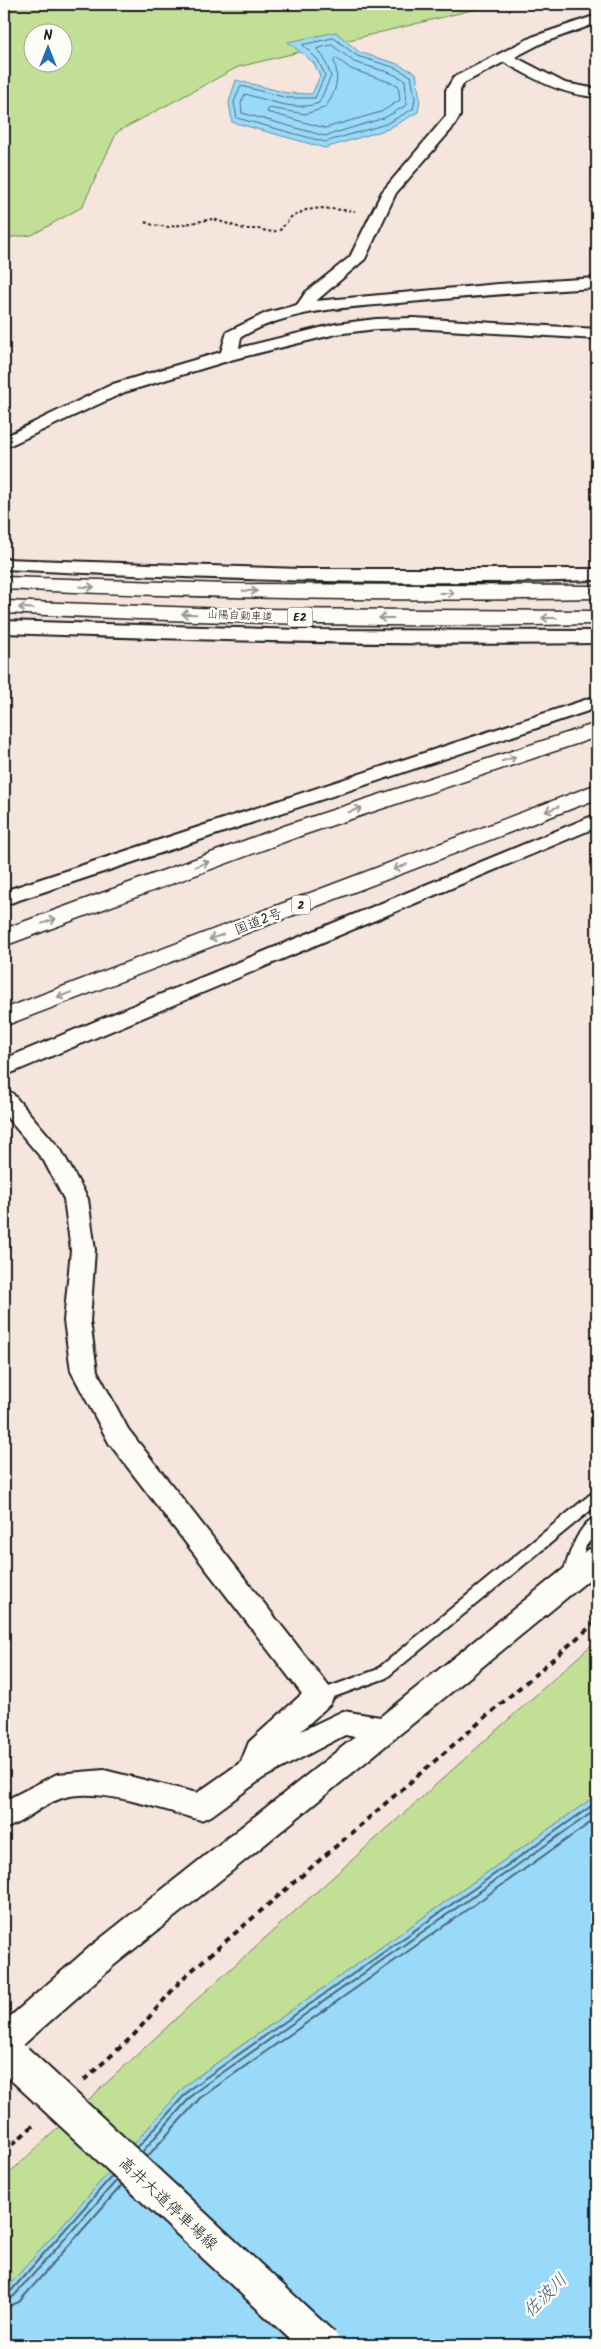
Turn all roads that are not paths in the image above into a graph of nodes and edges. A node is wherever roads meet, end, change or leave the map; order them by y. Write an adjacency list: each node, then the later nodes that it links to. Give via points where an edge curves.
1 (597, 19): 2 (street)
2 (503, 56): 3 (street, via 548,81 573,91); 6 (street, via 460,80 453,90 454,116 389,192 357,259 312,295)
3 (595, 93): 4 (street)
4 (597, 108)
5 (597, 283): 6 (street, via 517,285)
6 (303, 308): 8 (street, via 249,324 233,335)
7 (597, 334): 8 (street, via 414,323 376,324 336,329)
8 (229, 355): 9 (street, via 119,388)
9 (4, 443)
10 (4, 564): 11 (street, via 309,574)
11 (597, 575)
12 (4, 583): 13 (main road, 山陽自動車道 / E2, one-way to 13, via 349,593)
13 (597, 592)
14 (4, 607): 15 (main road, 山陽自動車道 / E2, one-way to 14, via 348,618)
15 (597, 618)
16 (4, 627): 17 (street, via 414,638)
17 (597, 636)
18 (597, 702): 22 (street)
19 (597, 730): 23 (main road, one-way to 19, via 295,830)
20 (597, 791): 24 (main road, 国道2号 / 2, one-way to 24)
21 (597, 820): 25 (street)
22 (4, 898)
23 (4, 938)
24 (4, 1018)
25 (4, 1068)
26 (4, 1099): 31 (street, via 53,1156 76,1199 83,1250 77,1322 84,1371 118,1436)
27 (597, 1497): 31 (lane, via 381,1674)
28 (597, 1522): 30 (lane, via 580,1544)
29 (597, 1558): 30 (street)
30 (566, 1584): 32 (street)
31 (320, 1696): 33 (street, via 259,1751)
32 (386, 1730): 33 (street, via 343,1723); 35 (street, via 102,1956)
33 (253, 1769): 34 (street, via 201,1807 104,1782 58,1786)
34 (4, 1816)
35 (10, 2051): 36 (main road, 高井大道停車場線, bridge)
36 (322, 2345)

